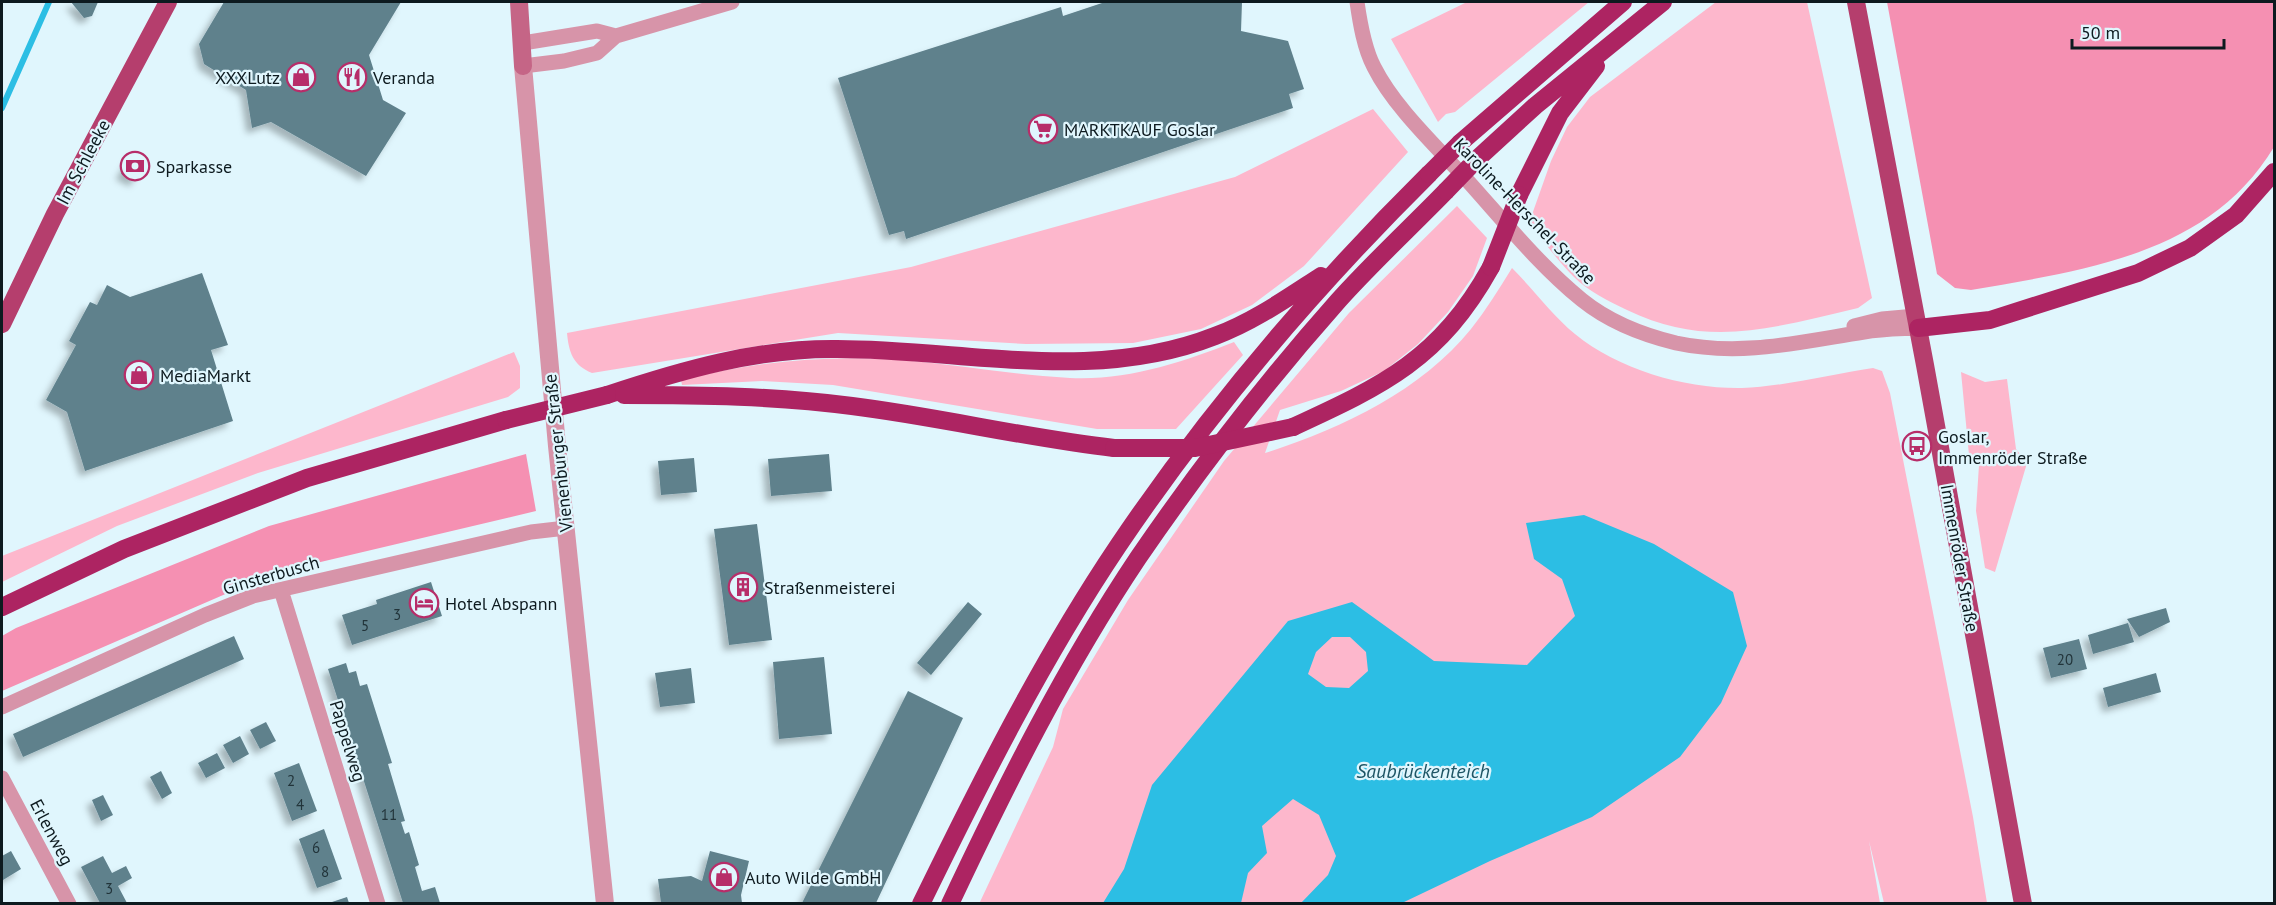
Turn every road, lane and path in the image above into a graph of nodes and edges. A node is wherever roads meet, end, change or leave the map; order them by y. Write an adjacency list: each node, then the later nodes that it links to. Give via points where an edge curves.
1 (168, 2): 15 (main road, Im Schleeke, via 55,214)
2 (519, 2): 10 (main road, Vienenburger Straße)
3 (732, 2): 9 (street)
4 (1357, 2): 14 (street, Karoline-Herschel-Straße, via 1366,45 1384,84 1523,242 1583,301 1608,317 1644,333 1706,348 1736,350 1816,341)
5 (1623, 2): 13 (highway, bridge, via 1460,143)
6 (1663, 2): 8 (highway)
7 (1856, 2): 14 (main road, Immenröder Straße)
8 (1622, 35): 16 (highway, bridge, via 1560,113 1519,195 1491,267 1463,312 1418,359 1362,395 1293,427 1195,448 1114,448 854,406 765,396); 26 (highway, bridge, via 1476,160 1331,310 1242,417 1137,560 1061,684 1006,785)
9 (616, 36): 10 (street, via 597,31); 11 (street, via 597,53)
10 (523, 43): 11 (main road, Vienenburger Straße)
11 (523, 66): 17 (street, Vienenburger Straße)
12 (2274, 172): 14 (highway, via 2236,215 2190,248 2138,273 1990,320)
13 (1337, 266): 16 (highway, via 1252,319 1178,349 1113,360 1040,362 836,348 771,353 680,371); 25 (highway, via 1209,418 1117,547 1045,663)
14 (1917, 322): 27 (main road, Immenröder Straße)
15 (2, 324)
16 (608, 395): 19 (highway, bridge, via 506,420 307,478 124,549)
17 (566, 528): 18 (street, Ginsterbusch, via 531,532); 24 (street, Vienenburger Straße)
18 (281, 590): 20 (street, Ginsterbusch, via 253,596 205,615); 23 (street, Pappelweg)
19 (2, 607)
20 (2, 706)
21 (2, 778): 22 (street, Erlenweg)
22 (69, 903)
23 (378, 903)
24 (605, 903)
25 (921, 903)
26 (950, 903)
27 (2023, 903)

